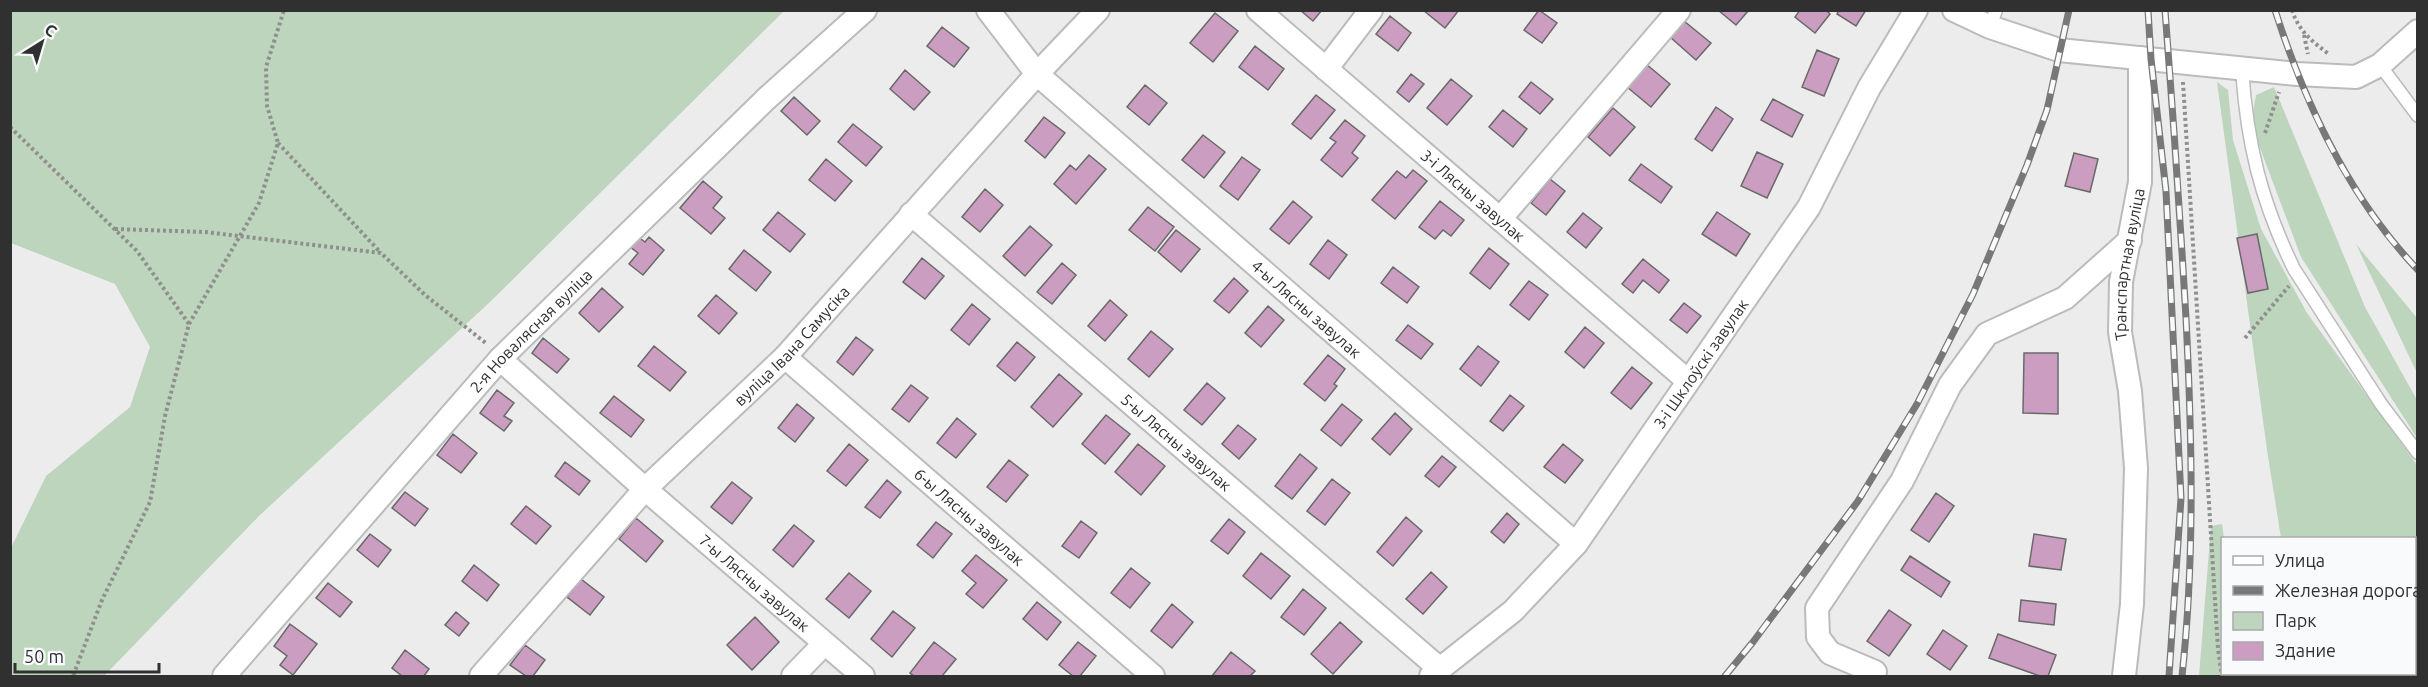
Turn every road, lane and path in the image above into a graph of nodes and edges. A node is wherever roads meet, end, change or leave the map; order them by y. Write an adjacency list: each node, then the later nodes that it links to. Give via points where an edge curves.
1 (284, 10): 23 (path, via 266,67 267,106)
2 (865, 10): 35 (street, 2-я Новалясная вуліца, via 766,99)
3 (988, 10): 19 (street, 4-ы Лясны завулак)
4 (1098, 10): 19 (street, вуліца Івана Самусіка)
5 (1258, 10): 16 (street, 3-і Лясны завулак)
6 (1371, 10): 16 (street)
7 (1679, 10): 26 (street)
8 (1916, 10): 36 (street, 3-і Шклоўскі завулак, via 1869,88 1809,207)
9 (1954, 10): 11 (street)
10 (2292, 10): 20 (path, via 2303,34)
11 (1993, 19): 13 (street, via 2059,50)
12 (2418, 31): 15 (street)
13 (2140, 58): 14 (street); 29 (street, Транспартная вуліца, via 2140,182)
14 (2181, 62): 17 (street); 41 (path)
15 (2380, 65): 20 (street); 21 (lane)
16 (1326, 69): 26 (street, 3-і Лясны завулак)
17 (2242, 69): 18 (street); 24 (lane)
18 (2286, 73): 20 (street); 24 (path)
19 (1037, 74): 25 (street, вуліца Івана Самусіка); 39 (street, 4-ы Лясны завулак)
20 (2356, 76)
21 (2418, 116)
22 (10, 127): 27 (path)
23 (278, 143): 28 (path, via 259,203); 30 (path)
24 (2254, 165): 31 (lane, via 2271,219)
25 (911, 214): 34 (street, вуліца Івана Самусіка); 42 (street, 5-ы Лясны завулак)
26 (1500, 219): 36 (street, 3-і Лясны завулак)
27 (115, 229): 28 (path); 32 (path, via 137,251)
28 (240, 236): 30 (path); 32 (path)
29 (2130, 240): 43 (street, via 2065,298 1987,334 1950,385 1902,481 1817,608 1818,637 1830,653); 50 (street, Транспартная вуліца, via 2121,282 2120,332 2130,391 2136,468 2132,604)
30 (381, 253): 35 (path)
31 (2294, 269): 33 (path, via 2288,289); 37 (lane, via 2381,404)
32 (189, 324): 44 (path, via 165,416 150,502 102,600)
33 (2245, 338)
34 (785, 357): 38 (street, вуліца Івана Самусіка); 49 (street, 6-ы Лясны завулак)
35 (501, 359): 38 (street, 7-ы Лясны завулак); 45 (street, 2-я Новалясная вуліца)
36 (1688, 381): 39 (street, 3-і Шклоўскі завулак)
37 (2418, 453)
38 (645, 489): 40 (street, 7-ы Лясны завулак); 46 (street, вуліца Івана Самусіка)
39 (1576, 544): 42 (street, 3-і Шклоўскі завулак, via 1513,611)
40 (824, 644): 47 (street); 48 (street, 7-ы Лясны завулак)
41 (2221, 669)
42 (1436, 673)
43 (1876, 675)
44 (73, 676)
45 (224, 676)
46 (481, 676)
47 (793, 676)
48 (863, 676)
49 (1153, 676)
50 (2124, 676)

